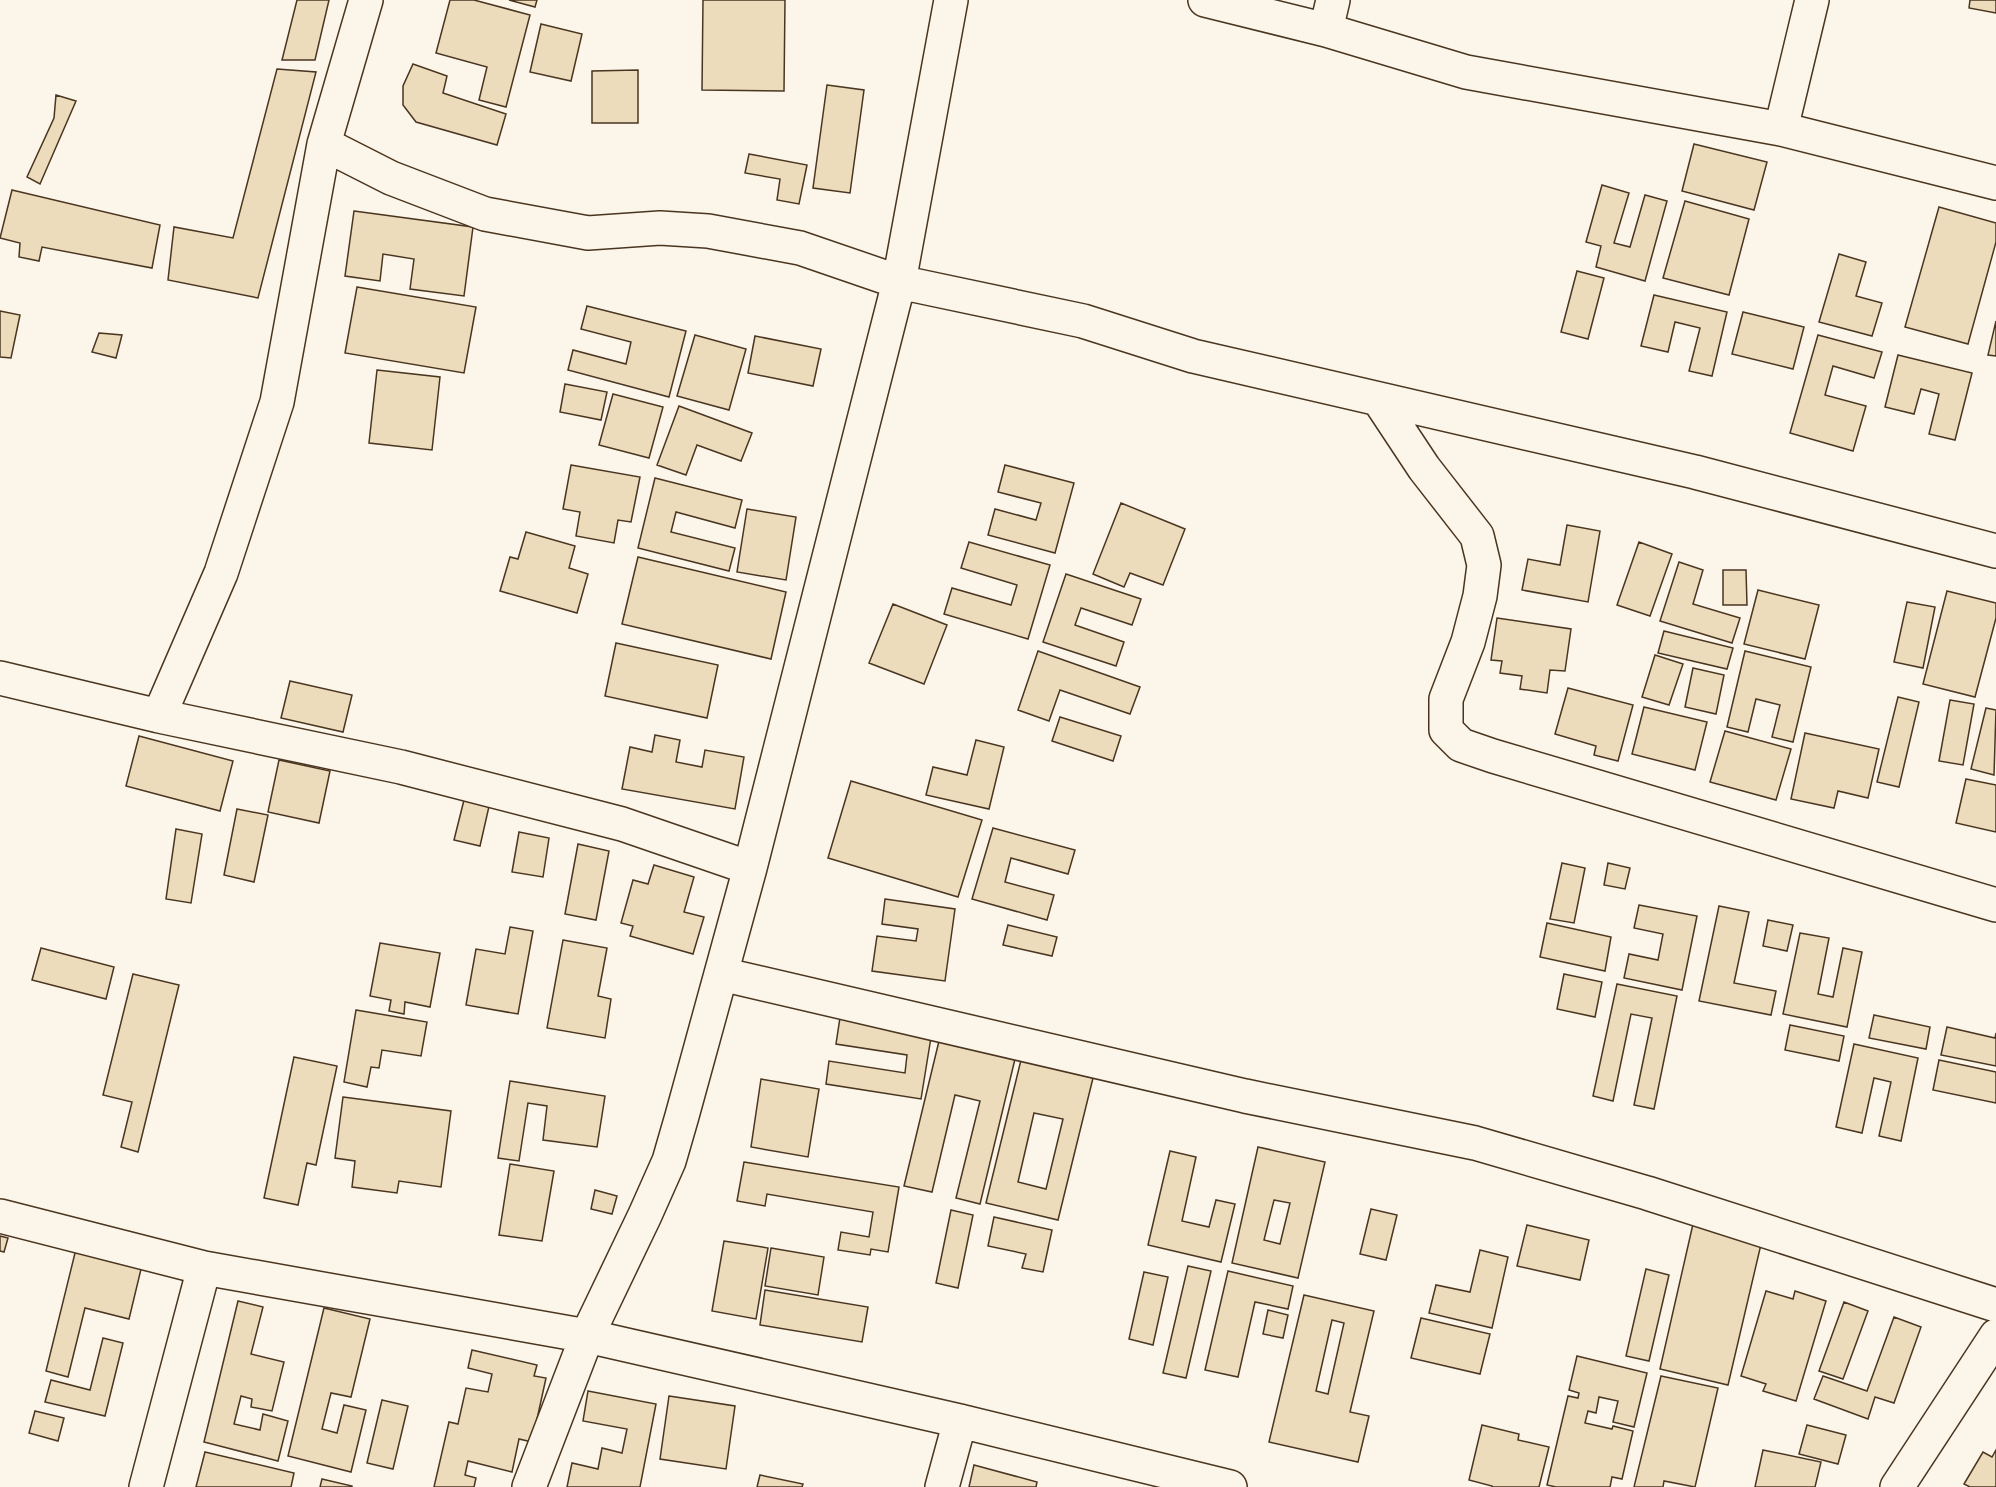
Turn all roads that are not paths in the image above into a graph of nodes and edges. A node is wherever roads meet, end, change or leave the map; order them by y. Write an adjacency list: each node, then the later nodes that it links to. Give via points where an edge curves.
1 (366, 0): 7 (street)
2 (951, 0): 9 (street)
3 (1205, 0): 5 (street)
4 (1812, 0): 6 (street)
5 (1330, 15): 6 (street, via 1466,72)
6 (1781, 129): 8 (street)
7 (324, 144): 9 (street, via 391,178 485,214 588,233 660,228 708,231 800,248); 13 (street, via 277,402 221,573)
8 (1996, 183)
9 (899, 282): 10 (street, via 1083,321 1192,356); 14 (street)
10 (1378, 400): 11 (street, via 1695,472); 15 (street, via 1477,536 1484,565 1468,642 1446,699 1446,730 1461,745)
11 (1996, 551)
12 (0, 678): 13 (street)
13 (159, 716): 14 (street, via 401,767 622,824)
14 (750, 868): 16 (street)
15 (1996, 906)
16 (721, 974): 19 (street, via 1245,1096 1475,1143 1647,1193); 20 (street, via 669,1161)
17 (0, 1216): 18 (street)
18 (204, 1268): 20 (street); 23 (street)
19 (1996, 1305)
20 (587, 1336): 22 (street); 24 (street)
21 (1996, 1336): 27 (street)
22 (960, 1420): 25 (street); 26 (street)
23 (146, 1487)
24 (529, 1487)
25 (942, 1487)
26 (1230, 1487)
27 (1897, 1487)

